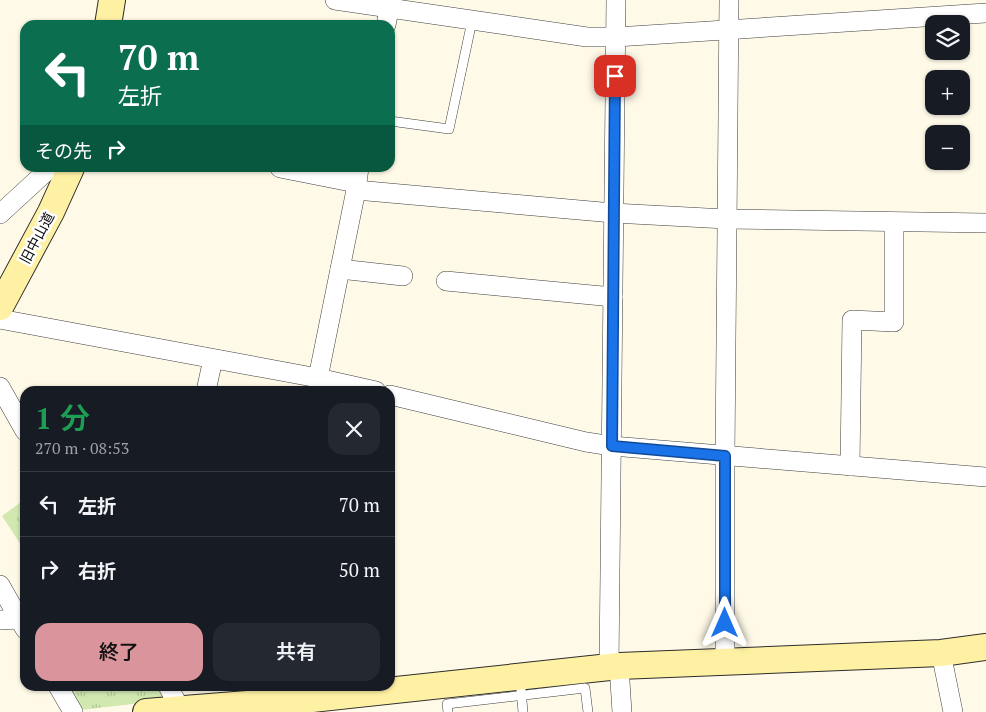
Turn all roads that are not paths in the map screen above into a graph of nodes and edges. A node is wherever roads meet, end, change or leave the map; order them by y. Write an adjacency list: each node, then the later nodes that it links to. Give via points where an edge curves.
1 (112, 0): 7 (street)
2 (335, 0): 5 (street)
3 (616, 0): 10 (street)
4 (729, 0): 9 (street)
5 (388, 11): 8 (street)
6 (986, 13): 9 (street)
7 (109, 20)
8 (472, 21): 10 (street, via 587,37); 11 (lane, via 449,129)
9 (729, 29): 10 (street); 18 (street)
10 (616, 37): 16 (street)
11 (395, 122)
12 (46, 172): 17 (street)
13 (69, 172): 25 (street, 旧中山道)
14 (306, 172): 15 (street)
15 (357, 180): 16 (street); 21 (street)
16 (613, 213): 18 (street); 24 (street)
17 (0, 214)
18 (726, 220): 19 (street); 35 (street)
19 (894, 222): 20 (street); 36 (street, via 894,322 852,320)
20 (986, 223)
21 (340, 269): 22 (street); 28 (street)
22 (403, 276)
23 (446, 282): 24 (street)
24 (613, 297): 34 (street)
25 (0, 306)
26 (0, 319): 27 (street)
27 (214, 359): 28 (street); 29 (street)
28 (318, 378): 30 (street)
29 (207, 386)
30 (351, 386)
31 (0, 387): 33 (street)
32 (395, 396): 34 (street)
33 (20, 422)
34 (612, 446): 35 (street); 45 (street)
35 (725, 456): 36 (street); 44 (street)
36 (850, 466): 37 (street)
37 (986, 477)
38 (0, 585): 40 (street)
39 (0, 620): 41 (street)
40 (20, 620)
41 (20, 624)
42 (986, 646): 43 (street)
43 (941, 653): 44 (street); 57 (street)
44 (725, 661): 45 (street)
45 (614, 667): 46 (street); 56 (street)
46 (520, 686): 49 (street, via 338,699); 53 (lane, via 447,704); 54 (lane); 55 (lane, via 585,688)
47 (61, 691): 51 (street)
48 (172, 691): 50 (street)
49 (312, 692): 50 (street)
50 (187, 710): 52 (street)
51 (73, 712)
52 (146, 712)
53 (448, 712)
54 (523, 712)
55 (588, 712)
56 (622, 712)
57 (953, 712)

